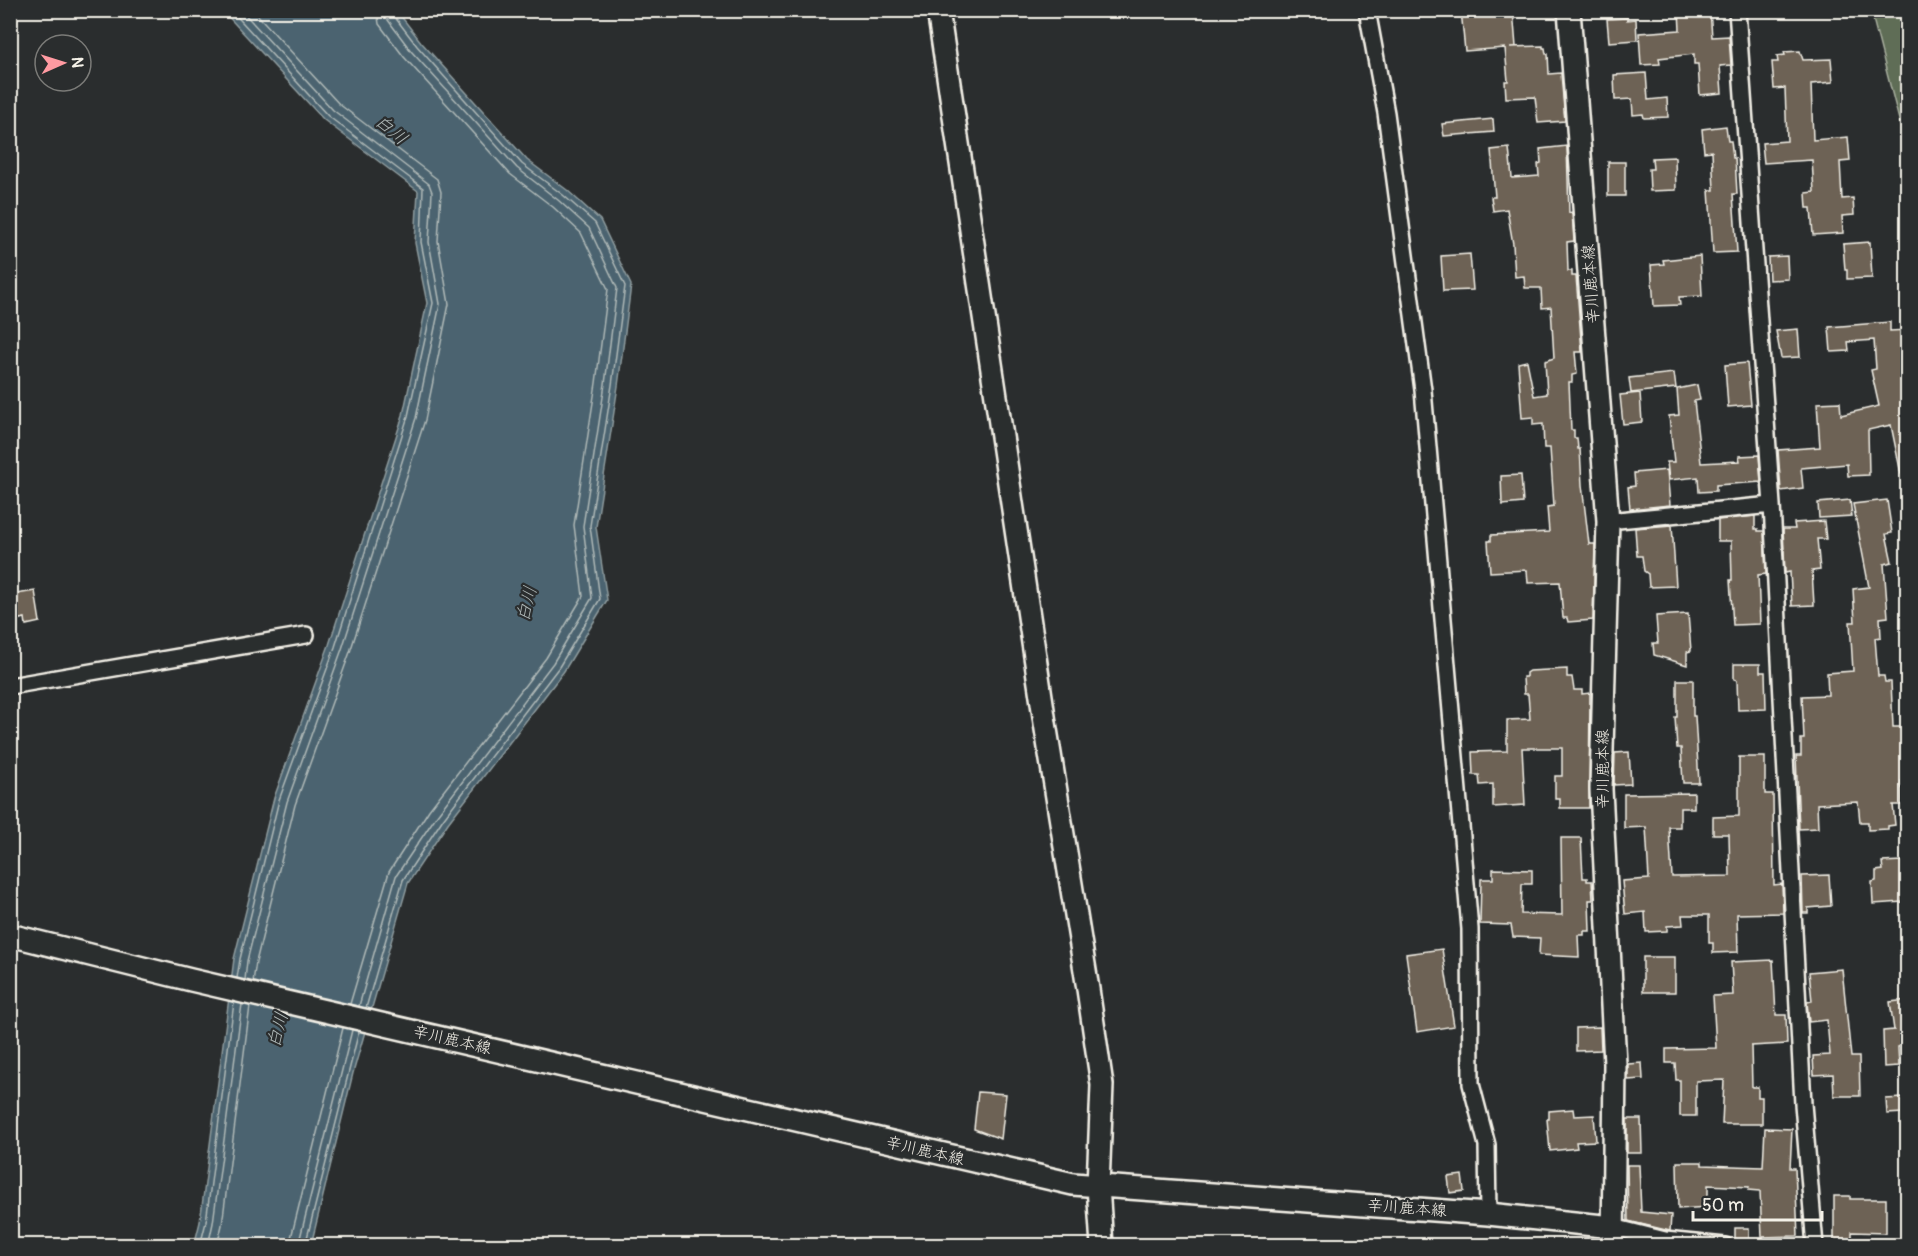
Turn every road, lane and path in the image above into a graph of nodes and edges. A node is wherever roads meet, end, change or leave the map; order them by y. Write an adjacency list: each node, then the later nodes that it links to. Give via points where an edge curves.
1 (938, 10): 10 (main road, via 1102,1085)
2 (1367, 10): 11 (street, via 1386,113 1423,390 1470,929 1472,1084 1486,1144)
3 (1569, 10): 6 (main road, 辛川鹿本線)
4 (1737, 10): 5 (street)
5 (1772, 505): 6 (street); 15 (street, via 1803,1104)
6 (1608, 521): 12 (main road, 辛川鹿本線, via 1601,789 1615,1064)
7 (306, 635): 8 (street)
8 (10, 686)
9 (10, 935): 10 (main road, 辛川鹿本線, via 1018,1173)
10 (1098, 1186): 11 (main road, 辛川鹿本線); 13 (main road)
11 (1488, 1214): 12 (main road, 辛川鹿本線)
12 (1613, 1236): 14 (street)
13 (1102, 1245)
14 (1725, 1245)
15 (1815, 1245)

